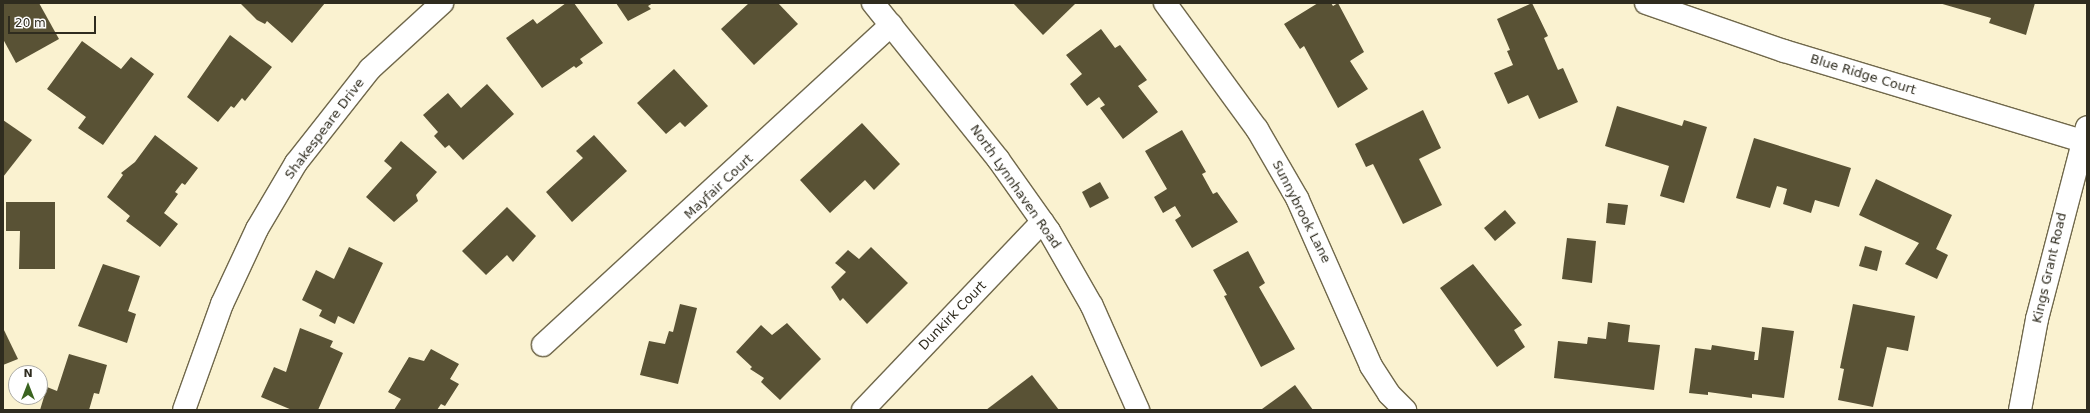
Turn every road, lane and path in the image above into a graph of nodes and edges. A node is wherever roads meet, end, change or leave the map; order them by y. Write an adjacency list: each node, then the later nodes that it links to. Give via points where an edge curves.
1 (873, 3): 5 (street, North Lynnhaven Road)
2 (1165, 3): 12 (street, Sunnybrook Lane, via 1257,129 1297,198 1371,366 1389,394)
3 (1646, 3): 6 (street, Blue Ridge Court, via 1784,51)
4 (437, 4): 9 (street, Shakespeare Drive, via 370,69 296,163 257,229 222,304)
5 (891, 25): 7 (street, North Lynnhaven Road, via 998,159); 8 (street, Mayfair Court)
6 (2085, 134): 13 (street, Kings Grant Road, via 2037,319)
7 (1042, 222): 10 (street, Dunkirk Court); 11 (street, North Lynnhaven Road, via 1092,306)
8 (543, 345)
9 (184, 410)
10 (863, 410)
11 (1138, 410)
12 (1405, 410)
13 (2020, 410)

